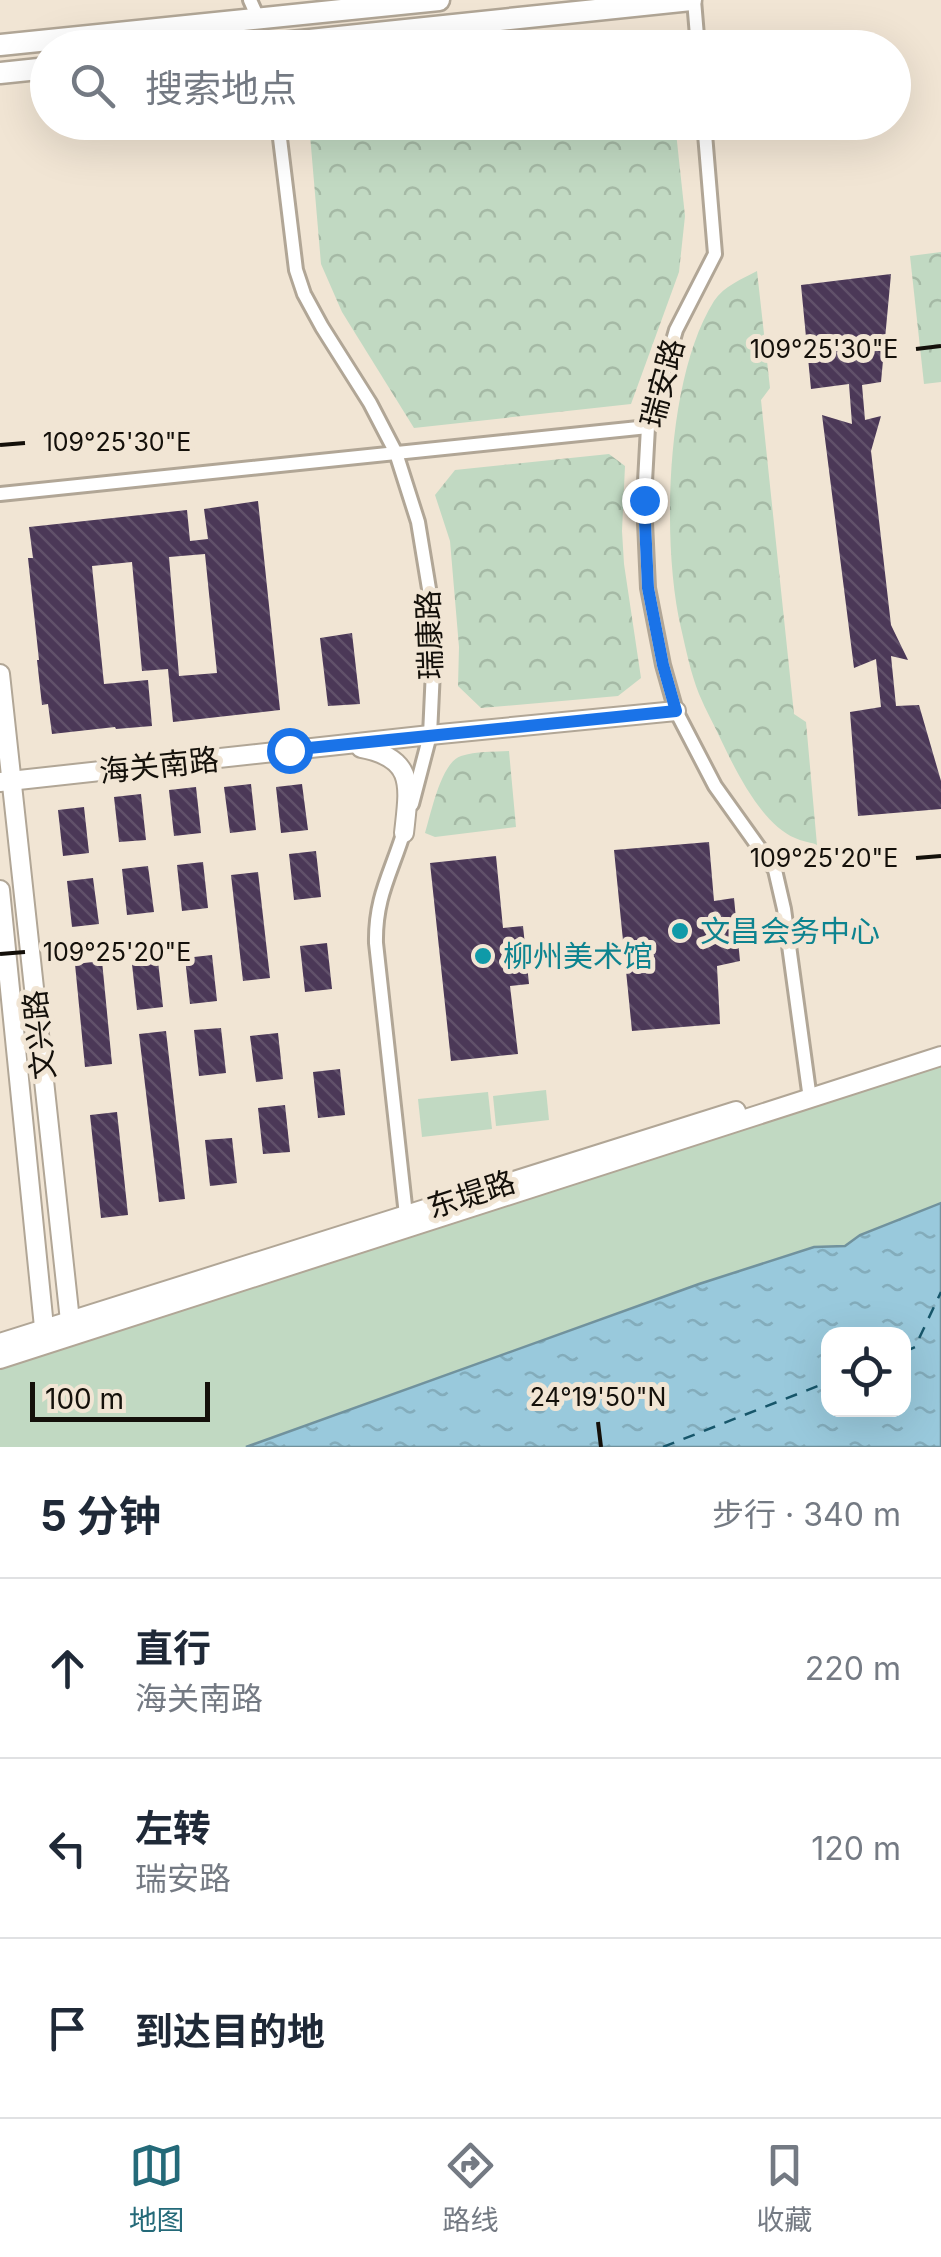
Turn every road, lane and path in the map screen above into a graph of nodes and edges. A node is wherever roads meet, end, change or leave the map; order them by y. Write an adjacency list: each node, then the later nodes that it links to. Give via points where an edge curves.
1 (439, 0): 3 (main road)
2 (692, 0): 5 (main road); 6 (street)
3 (254, 9): 4 (main road)
4 (110, 30)
5 (417, 30)
6 (696, 30)
7 (30, 42): 8 (main road)
8 (0, 46)
9 (30, 70): 10 (main road)
10 (0, 73)
11 (280, 140): 14 (street, 瑞康路, via 304,294)
12 (706, 140): 13 (street, 瑞安路, via 715,254 676,330)
13 (648, 427): 14 (street); 17 (street, 瑞安路, via 648,588)
14 (396, 453): 15 (street); 18 (street, 瑞康路, via 418,522 431,601)
15 (0, 494)
16 (0, 674): 20 (main road, 文兴路)
17 (676, 711): 18 (main road, 海关南路); 25 (street, 瑞安路, via 715,786 775,870)
18 (430, 735): 19 (main road, 海关南路); 21 (street, 瑞康路)
19 (340, 745): 20 (main road, 海关南路); 21 (main road, via 382,753 398,764 408,790)
20 (6, 782): 27 (main road, 文兴路)
21 (404, 832): 26 (street, 瑞康路, via 379,898 376,944)
22 (0, 890): 28 (main road, 文兴路)
23 (941, 1044): 25 (main road)
24 (941, 1056): 25 (main road)
25 (809, 1094): 26 (main road)
26 (409, 1221): 27 (main road)
27 (71, 1328): 28 (main road)
28 (45, 1336): 29 (main road); 30 (main road)
29 (0, 1343)
30 (0, 1358)

